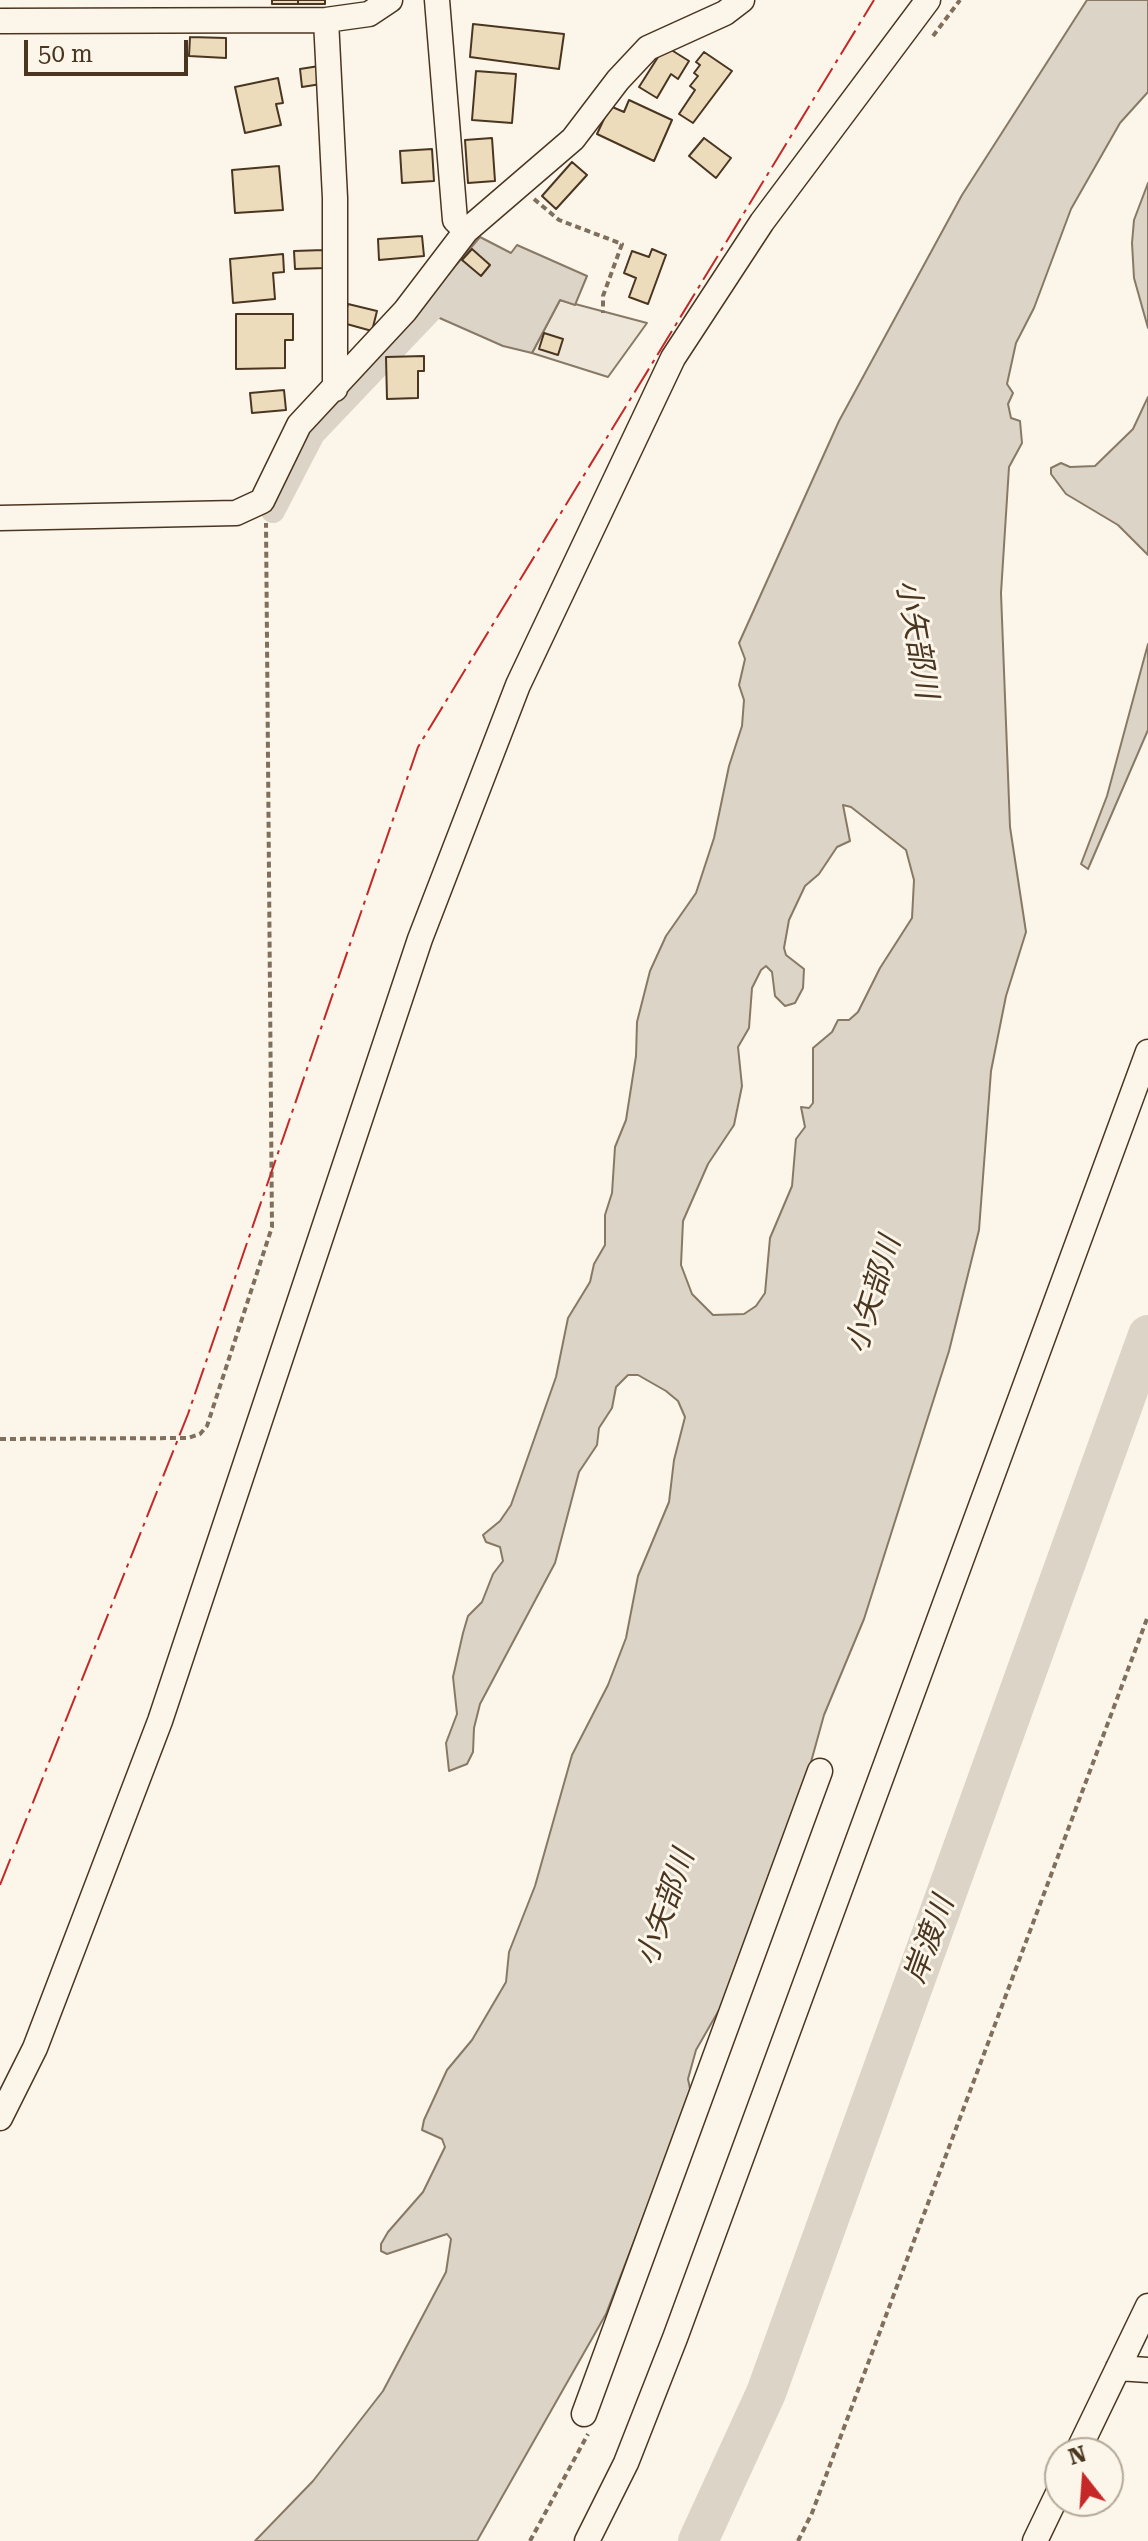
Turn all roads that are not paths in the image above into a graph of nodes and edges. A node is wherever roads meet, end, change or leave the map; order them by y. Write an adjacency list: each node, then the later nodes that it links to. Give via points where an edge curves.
1 (390, 0): 5 (street, via 369,14)
2 (437, 0): 7 (street, via 455,220)
3 (742, 0): 7 (street, via 648,48 573,139)
4 (928, 0): 12 (street, via 762,222 679,346 518,685 420,939 160,1721 35,2048)
5 (326, 20): 6 (street); 8 (street, via 335,198)
6 (0, 21)
7 (466, 231): 8 (street, via 405,311)
8 (335, 389): 9 (street, via 299,425 262,501 236,513)
9 (0, 518)
10 (1148, 1052): 19 (street, via 681,2323 626,2463)
11 (820, 1771): 16 (street)
12 (0, 2118)
13 (1148, 2306): 14 (street)
14 (1118, 2368): 15 (street); 17 (street)
15 (1148, 2370)
16 (584, 2414)
17 (1085, 2437)
18 (1047, 2517): 20 (street)
19 (587, 2541)
20 (1035, 2541)

